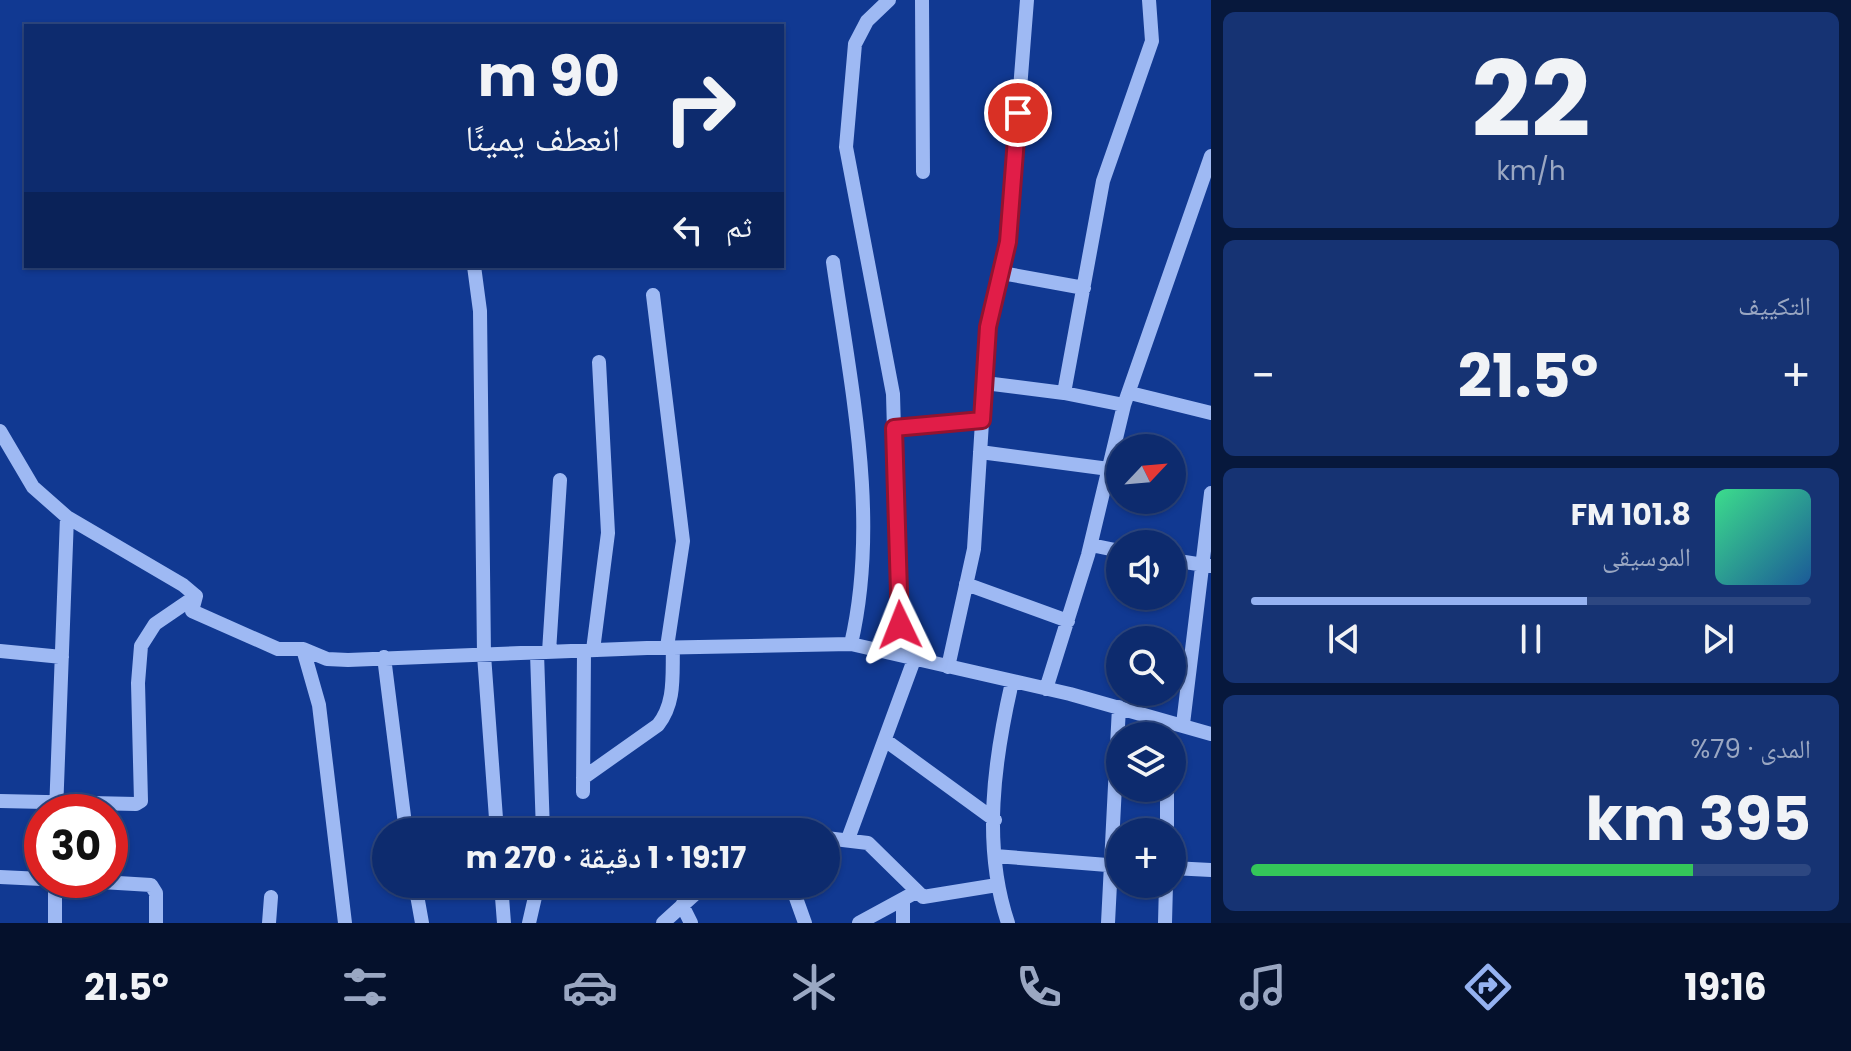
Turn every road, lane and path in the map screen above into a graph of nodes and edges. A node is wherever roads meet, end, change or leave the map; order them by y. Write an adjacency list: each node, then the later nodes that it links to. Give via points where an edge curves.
1 (889, 0): 18 (street, via 867,21 855,44 846,147 893,394)
2 (922, 0): 6 (street)
3 (1027, 0): 9 (street)
4 (1149, 0): 10 (street, via 1149,57 1103,181)
5 (1211, 156): 15 (street)
6 (923, 172)
7 (833, 262): 34 (street, via 860,458 863,588)
8 (474, 268): 40 (street, via 480,311)
9 (1002, 273): 10 (street); 13 (street, via 988,327)
10 (1084, 288): 14 (street)
11 (653, 295): 35 (street, via 683,541)
12 (599, 362): 37 (street, via 608,533)
13 (985, 383): 14 (street); 17 (street)
14 (1064, 393): 15 (street)
15 (1127, 399): 16 (street); 20 (street)
16 (1211, 413)
17 (982, 420): 18 (street); 21 (street)
18 (894, 428): 41 (street)
19 (0, 431): 26 (street, via 33,487)
20 (1118, 434)
21 (980, 452): 22 (street); 31 (street, via 974,549)
22 (1106, 469)
23 (560, 480): 39 (street)
24 (1106, 482): 27 (street)
25 (1211, 493): 30 (street)
26 (67, 517): 32 (street); 42 (street)
27 (1091, 545): 28 (street); 33 (street)
28 (1106, 548)
29 (1186, 562): 30 (street)
30 (1206, 565): 48 (street)
31 (966, 584): 33 (street); 44 (street)
32 (196, 596): 36 (street, via 192,611 278,649); 55 (street, via 155,624 141,646 141,801)
33 (1068, 621): 46 (street)
34 (851, 644): 35 (street); 41 (street)
35 (670, 647): 37 (street); 37 (street, via 667,713 583,785)
36 (303, 649): 43 (street, via 327,659); 85 (street, via 319,705)
37 (588, 650): 39 (street)
38 (0, 651): 42 (street)
39 (543, 652): 40 (street); 58 (street)
40 (484, 655): 43 (street); 57 (street)
41 (908, 655): 44 (street); 51 (street)
42 (62, 657): 52 (street)
43 (384, 657): 56 (street)
44 (948, 667): 45 (street)
45 (1012, 682): 46 (street); 60 (street, via 997,749)
46 (1046, 689): 47 (street)
47 (1119, 707): 48 (street); 59 (street)
48 (1176, 722)
49 (1186, 725): 50 (street)
50 (1211, 734)
51 (885, 740): 60 (street); 62 (street)
52 (56, 794)
53 (0, 801): 54 (street)
54 (24, 803)
55 (128, 804)
56 (404, 818)
57 (496, 818)
58 (543, 818)
59 (1115, 818)
60 (995, 820): 63 (street)
61 (840, 839): 62 (street)
62 (848, 839): 71 (street, via 868,843)
63 (995, 856): 64 (street); 70 (street)
64 (1106, 864)
65 (1186, 869): 66 (street)
66 (1211, 870)
67 (0, 877): 68 (street)
68 (24, 878)
69 (128, 884): 83 (street, via 151,885)
70 (997, 885): 71 (street); 94 (street)
71 (910, 896): 92 (street); 93 (street)
72 (271, 897): 84 (street)
73 (55, 898): 82 (street)
74 (418, 898): 86 (street)
75 (502, 898): 87 (street)
76 (535, 898): 88 (street)
77 (690, 898): 81 (street)
78 (796, 898): 91 (street)
79 (1111, 898): 95 (street)
80 (1166, 898): 96 (street)
81 (682, 905): 89 (street); 90 (street)
82 (55, 923)
83 (156, 923)
84 (269, 923)
85 (345, 923)
86 (422, 923)
87 (504, 923)
88 (529, 923)
89 (663, 923)
90 (691, 923)
91 (805, 923)
92 (859, 923)
93 (903, 923)
94 (1008, 923)
95 (1108, 923)
96 (1165, 923)

